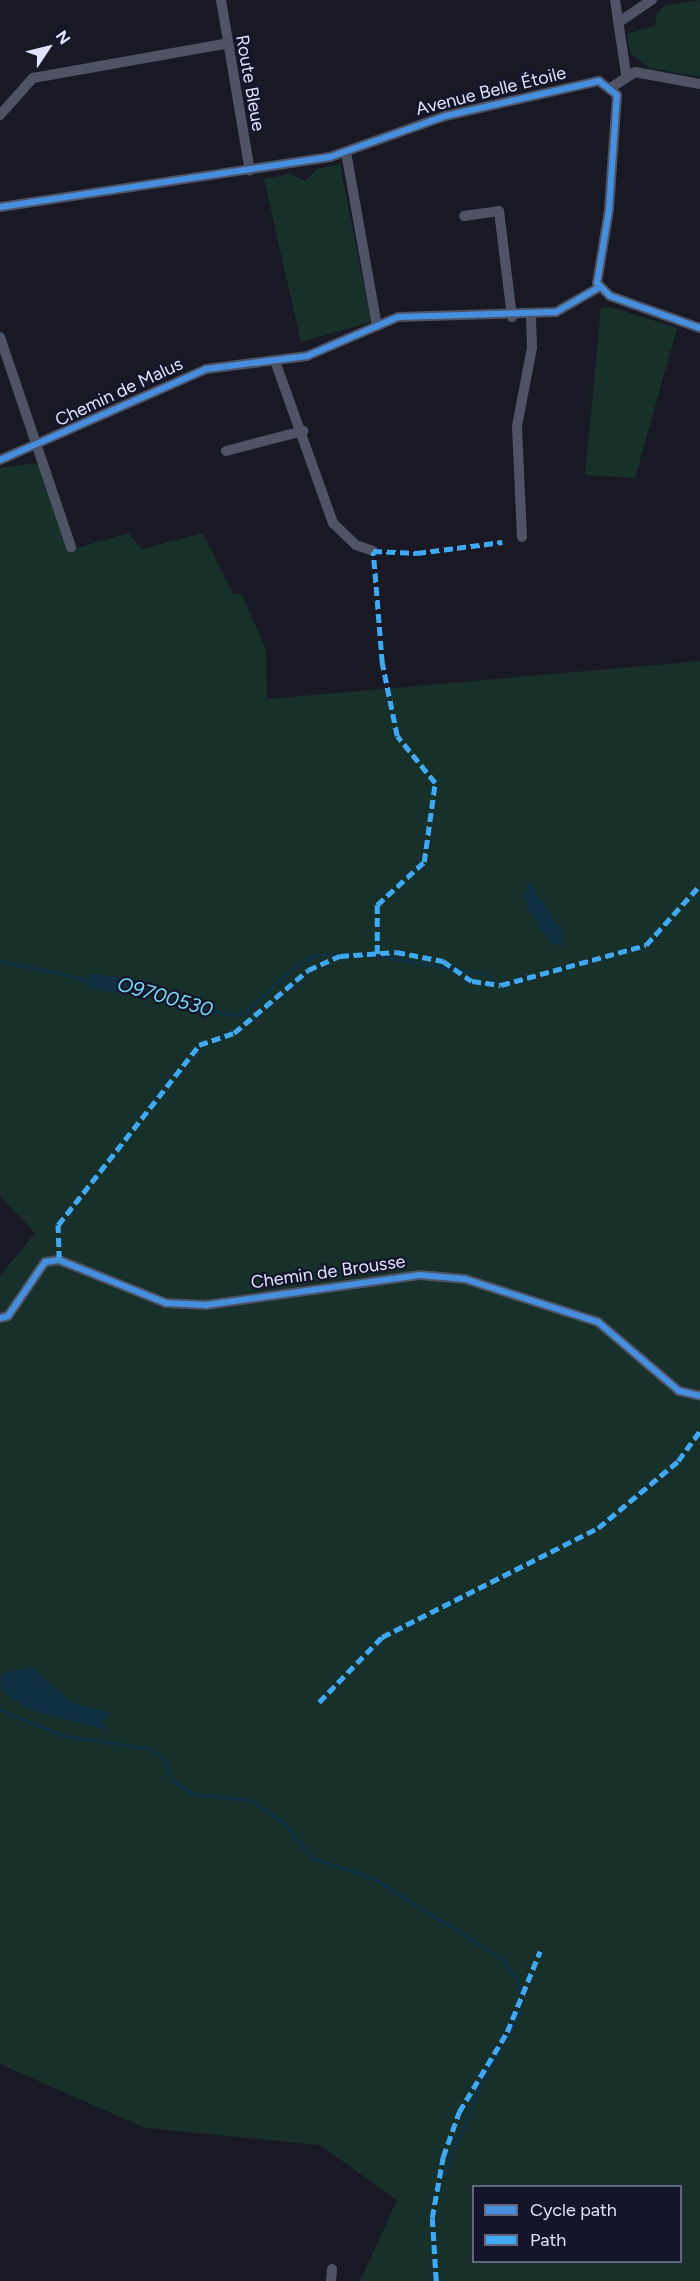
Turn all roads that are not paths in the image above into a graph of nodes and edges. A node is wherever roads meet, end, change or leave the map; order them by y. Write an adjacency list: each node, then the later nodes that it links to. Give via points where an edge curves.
1 (220, 0): 5 (street, Route Bleue)
2 (615, 0): 4 (street)
3 (652, 0): 4 (street)
4 (619, 22): 6 (street)
5 (224, 44): 9 (street, via 33,78); 11 (street, Route Bleue)
6 (626, 74): 7 (street); 8 (street)
7 (700, 84)
8 (612, 87): 10 (street, Avenue Belle Étoile, via 594,82 444,116); 14 (street, via 616,95 614,135)
9 (0, 115)
10 (346, 152): 11 (street, Avenue Belle Étoile); 17 (street)
11 (250, 171): 12 (street, Avenue Belle Étoile)
12 (0, 207)
13 (464, 216): 16 (street, via 499,211)
14 (598, 288): 15 (street, Chemin de Malus, via 556,312); 18 (street)
15 (531, 316): 16 (street, Chemin de Malus); 25 (street, via 532,347 517,426)
16 (512, 317): 17 (street, Chemin de Malus, via 417,315)
17 (377, 326): 20 (street, Chemin de Malus, via 316,353)
18 (700, 328)
19 (0, 337): 22 (street)
20 (275, 361): 21 (street); 22 (street, Chemin de Malus, via 242,361 186,376)
21 (303, 431): 23 (street); 27 (street, via 333,523 350,540)
22 (39, 444): 24 (street, Chemin de Malus); 26 (street, Chemin de Malus)
23 (226, 451)
24 (0, 460)
25 (522, 537)
26 (71, 547)
27 (373, 551)
28 (0, 1318): 29 (street, Chemin de Brousse, via 8,1316 45,1262 59,1260 166,1303 206,1305 420,1275 465,1279 598,1322 679,1391)
29 (700, 1396)
30 (332, 2269): 31 (street)
31 (331, 2281)

